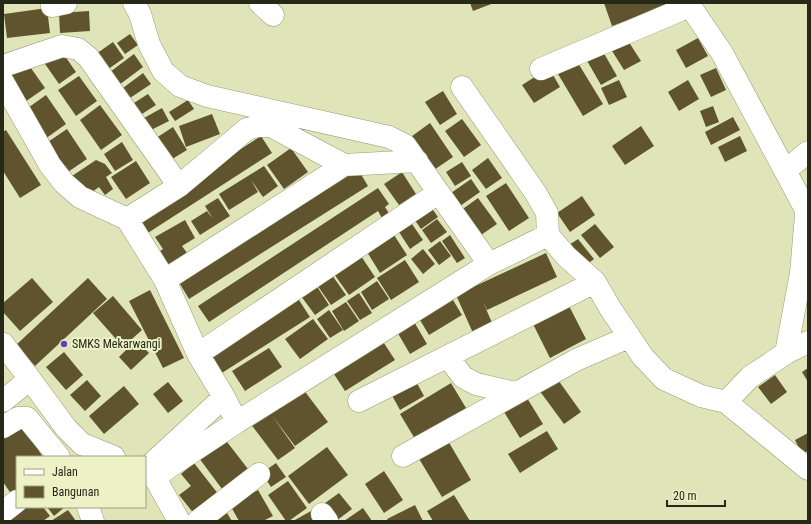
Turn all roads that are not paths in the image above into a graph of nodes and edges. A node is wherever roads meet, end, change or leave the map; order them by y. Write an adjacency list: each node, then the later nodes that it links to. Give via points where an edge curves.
1 (689, 4): 4 (street); 10 (street, via 722,53)
2 (142, 7): 8 (street, via 149,44 163,71 180,86 207,96 389,137 405,145)
3 (3, 66): 11 (street, via 62,46 78,49 88,57)
4 (541, 69)
5 (3, 82): 13 (street, via 50,165 64,183 80,197)
6 (462, 87): 14 (street, via 535,192 547,213)
7 (808, 152): 10 (street)
8 (416, 161): 9 (street); 12 (street)
9 (344, 165): 11 (street, via 271,126 258,126 247,129); 16 (street)
10 (785, 171): 21 (street, via 806,214 801,273)
11 (178, 186): 13 (street)
12 (438, 193): 15 (street); 22 (street)
13 (127, 219): 16 (street)
14 (548, 235): 15 (street); 17 (street, via 566,256)
15 (489, 264): 30 (street)
16 (165, 280): 22 (street)
17 (595, 282): 18 (street); 23 (street)
18 (629, 337): 25 (street, via 576,360); 29 (street, via 643,357 664,379 701,396)
19 (808, 342): 21 (street)
20 (3, 344): 24 (street)
21 (786, 353): 29 (street, via 750,377)
22 (198, 354): 26 (street)
23 (448, 357): 25 (street, via 463,377 476,384); 28 (street)
24 (30, 379): 27 (street); 33 (street, via 66,428 82,444)
25 (515, 393): 34 (street)
26 (224, 397): 30 (street); 36 (street)
27 (3, 401)
28 (359, 401)
29 (726, 402): 35 (street)
30 (237, 422): 36 (street, via 169,467)
31 (3, 427): 32 (street, via 18,418 27,418)
32 (58, 456)
33 (112, 456)
34 (403, 456)
35 (808, 469)
36 (148, 473): 42 (street)
37 (259, 474): 43 (street)
38 (16, 502): 40 (street)
39 (88, 508): 41 (street)
40 (3, 512)
41 (93, 521)
42 (179, 521)
43 (198, 521)

